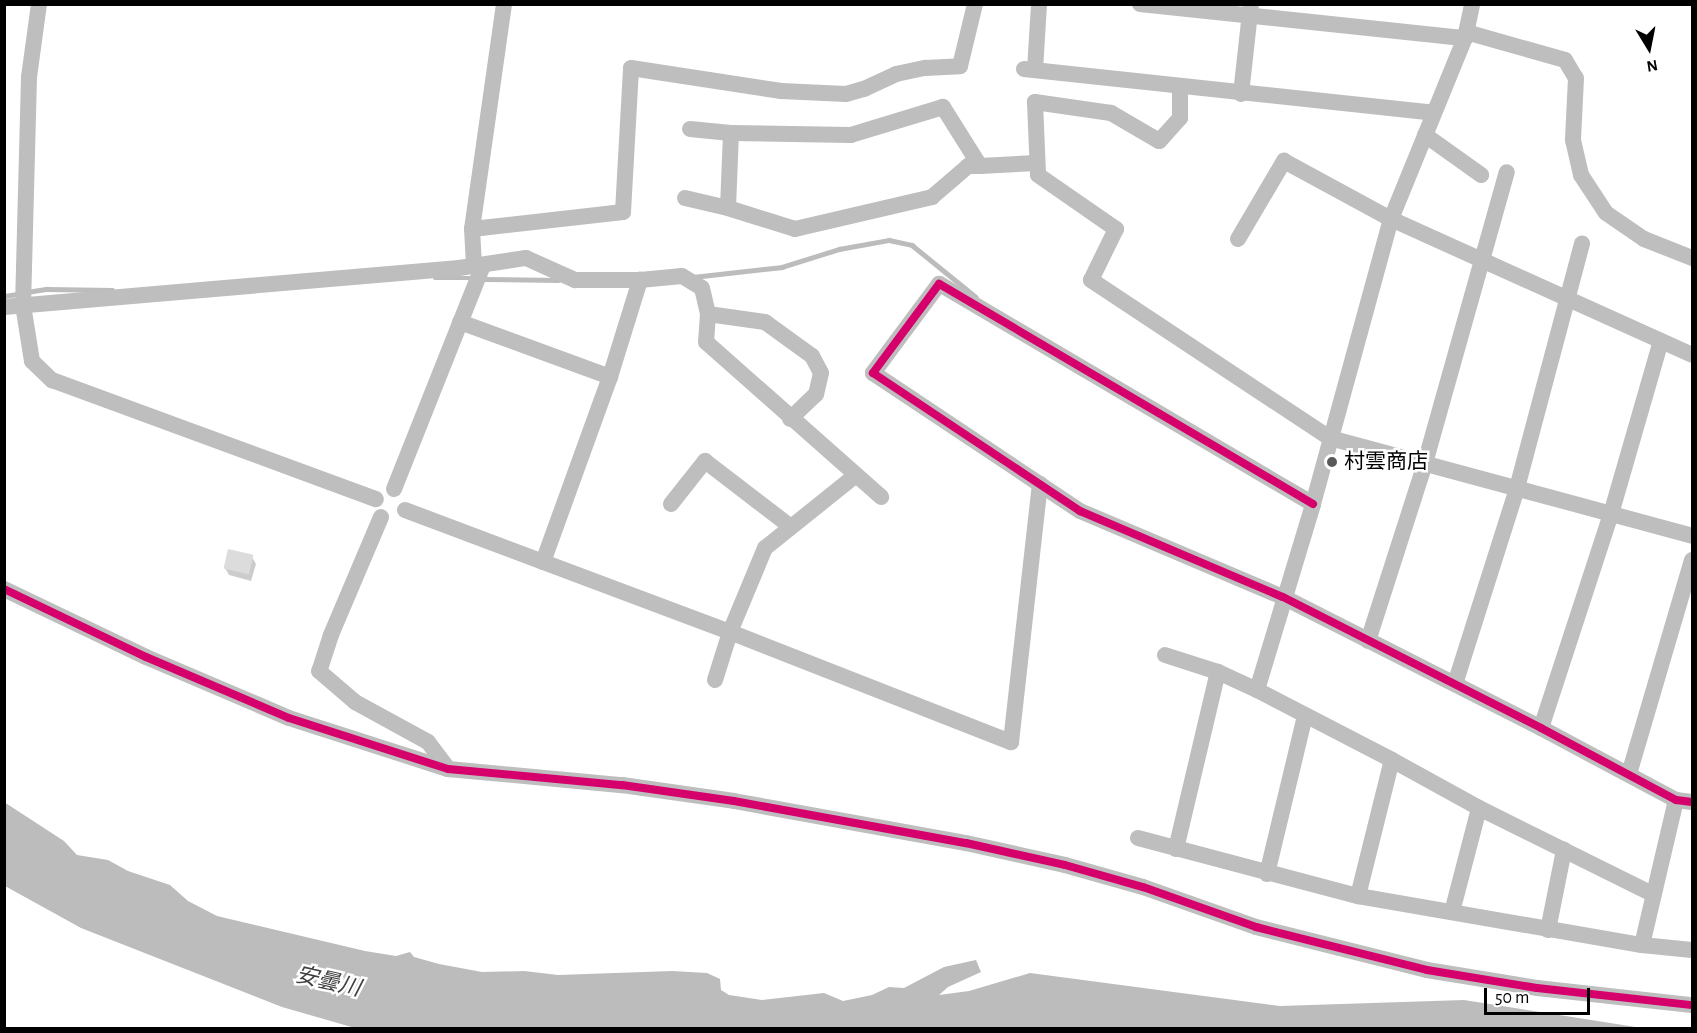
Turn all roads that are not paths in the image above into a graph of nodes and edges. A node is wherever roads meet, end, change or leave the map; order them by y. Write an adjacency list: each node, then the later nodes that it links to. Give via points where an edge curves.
1 (39, 4): 30 (street, via 29,77)
2 (504, 4): 22 (street)
3 (975, 4): 22 (street, via 960,66 896,74 846,94 781,91 631,68 622,212)
4 (1039, 4): 9 (street, via 1029,69)
5 (1140, 4): 7 (street)
6 (1472, 4): 8 (street)
7 (1250, 10): 8 (street); 10 (street)
8 (1466, 35): 11 (street); 25 (street, via 1565,60 1576,78 1573,140 1581,175 1606,213 1644,239)
9 (1180, 87): 10 (street); 15 (street, via 1180,118 1159,141 1111,113 1035,102)
10 (1241, 94): 11 (street)
11 (1434, 113): 14 (street)
12 (690, 129): 13 (street)
13 (731, 133): 16 (street, via 851,135 943,107); 20 (street)
14 (1425, 135): 18 (street); 21 (street)
15 (1038, 163): 16 (street); 38 (street, via 1038,175 1116,229 1091,280)
16 (980, 166): 20 (street, via 968,166 932,197 795,230)
17 (1507, 171): 26 (street)
18 (1481, 175)
19 (684, 198): 20 (street)
20 (728, 208)
21 (1391, 219): 23 (street, via 1284,161); 26 (street); 38 (street)
22 (472, 229): 27 (street)
23 (1238, 239)
24 (1581, 244): 29 (street)
25 (1692, 258)
26 (1482, 260): 29 (street); 39 (street)
27 (478, 265): 28 (street, via 526,258 575,280); 30 (street); 33 (street)
28 (640, 280): 32 (street, via 682,276 702,288); 36 (street)
29 (1567, 298): 34 (street); 42 (street)
30 (23, 305): 31 (street); 45 (street, via 32,361 52,380)
31 (4, 307)
32 (708, 314): 37 (street, via 706,342); 37 (street, via 765,322 812,356 821,373 816,394)
33 (460, 322): 36 (street); 43 (street)
34 (1661, 341): 35 (street); 49 (street)
35 (1692, 355)
36 (610, 377): 54 (street)
37 (790, 419): 40 (street)
38 (1330, 438): 39 (street); 47 (street)
39 (1425, 463): 42 (street); 58 (street)
40 (855, 476): 44 (street); 51 (street)
41 (1040, 484): 47 (street, via 873,373 939,284); 56 (street, via 1080,511); 57 (street, via 1011,742)
42 (1517, 488): 49 (street); 62 (street)
43 (394, 489): 45 (street, via 385,489); 48 (street, via 406,499)
44 (881, 497)
45 (376, 499): 50 (street, via 375,509)
46 (671, 504): 51 (street, via 705,461)
47 (1312, 504): 56 (street)
48 (405, 510): 50 (street, via 395,519); 54 (street)
49 (1611, 514): 52 (street); 65 (street)
50 (381, 517): 67 (street, via 319,671 355,702 428,742)
51 (791, 527): 57 (street, via 765,548)
52 (1692, 536)
53 (1692, 560): 68 (street)
54 (543, 562): 57 (street)
55 (4, 589): 67 (street, via 146,657 289,718)
56 (1283, 597): 58 (street); 63 (street)
57 (730, 632): 61 (street)
58 (1368, 641): 62 (street)
59 (1165, 655): 60 (street)
60 (1218, 672): 63 (street); 72 (street)
61 (715, 680)
62 (1455, 684): 65 (street)
63 (1257, 690): 64 (street)
64 (1305, 716): 66 (street); 74 (street)
65 (1541, 728): 68 (street)
66 (1392, 760): 70 (street); 76 (street)
67 (448, 769): 81 (street, via 622,785 966,843 1065,865 1143,887 1256,927 1427,970 1538,988)
68 (1629, 774): 69 (street)
69 (1684, 801): 75 (street)
70 (1479, 808): 73 (street); 77 (street)
71 (1138, 838): 72 (street)
72 (1176, 849): 74 (street)
73 (1564, 850): 75 (street); 78 (street)
74 (1267, 874): 76 (street)
75 (1654, 895): 79 (street)
76 (1358, 896): 77 (street)
77 (1452, 912): 78 (street)
78 (1548, 930): 79 (street)
79 (1642, 945): 80 (street)
80 (1692, 950)
81 (1692, 1005)

